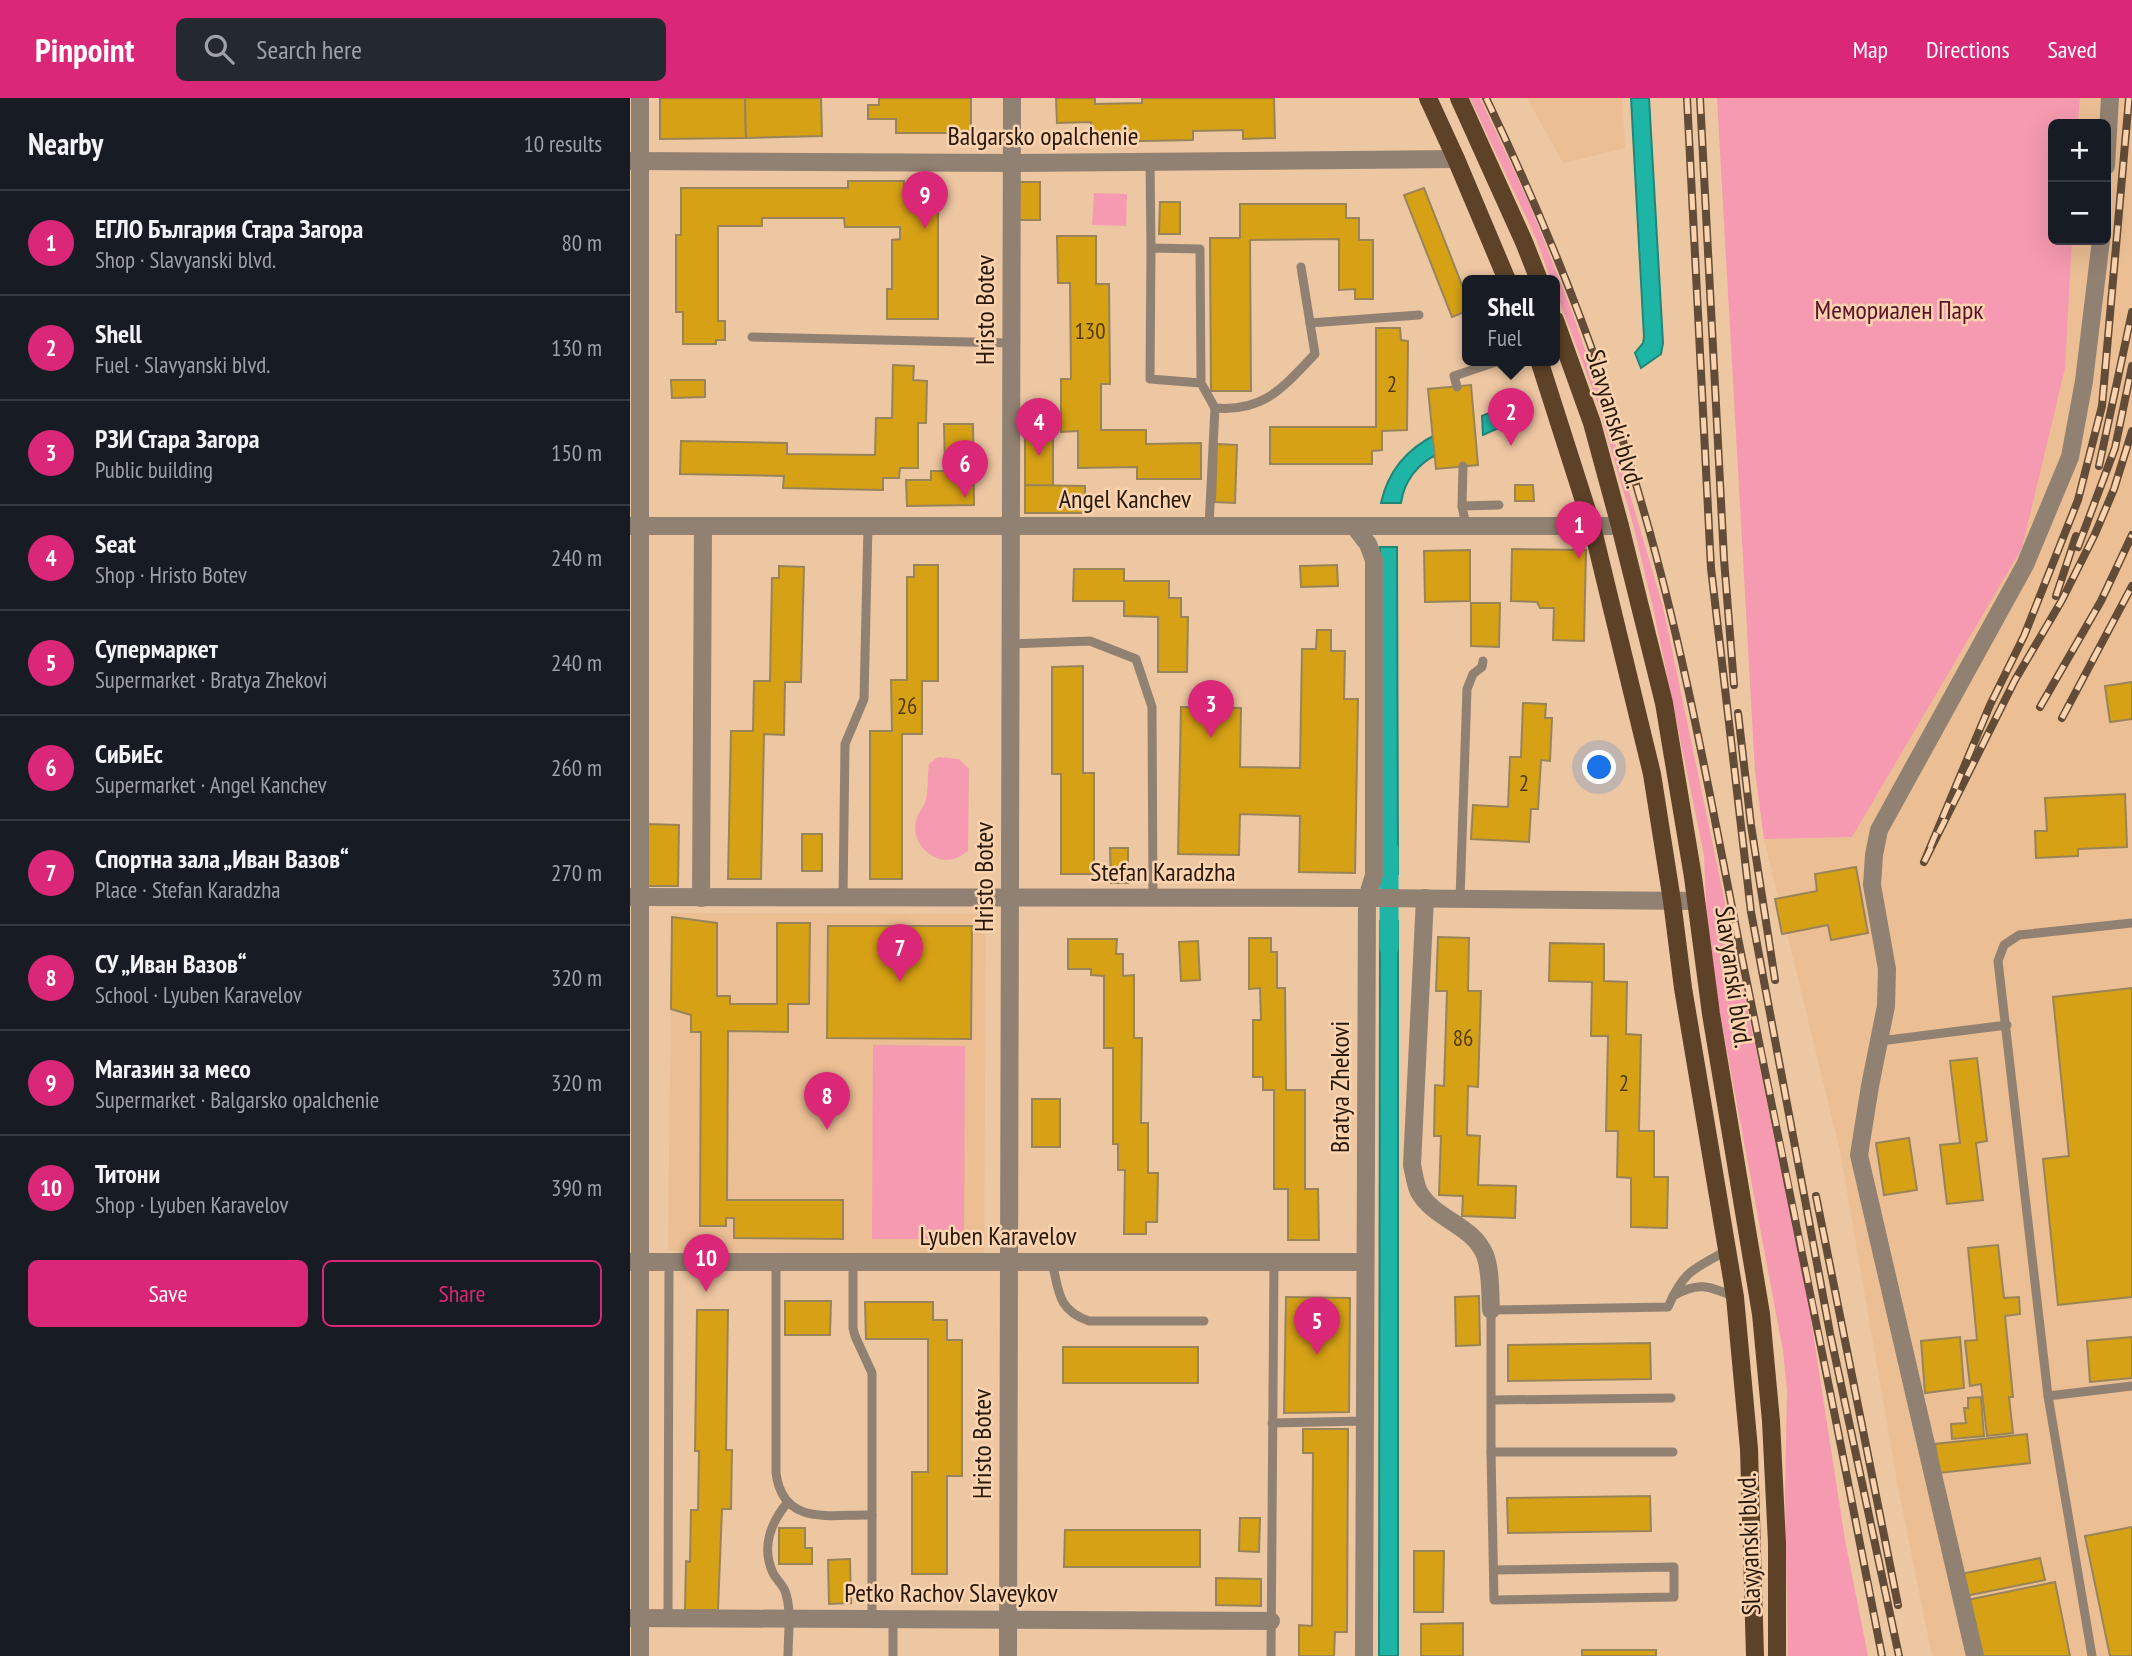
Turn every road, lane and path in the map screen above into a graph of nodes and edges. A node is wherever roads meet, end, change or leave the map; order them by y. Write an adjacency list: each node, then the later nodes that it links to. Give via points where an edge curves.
1 (640, 98): 8 (street)
2 (1012, 98): 10 (street, Hristo Botev)
3 (1428, 98): 7 (main road)
4 (1459, 98): 15 (main road)
5 (2110, 98): 6 (street)
6 (2109, 119)
7 (1456, 159): 9 (street, Balgarsko opalchenie); 14 (main road)
8 (635, 161): 10 (street, Balgarsko opalchenie); 30 (street)
9 (1150, 162): 10 (street, Balgarsko opalchenie); 12 (lane)
10 (1012, 163): 20 (street, Hristo Botev)
11 (2100, 245): 52 (street, via 2070,457 2025,565 1879,830 1872,885 1887,969)
12 (1151, 248): 23 (lane, via 1150,379); 23 (lane, via 1200,249)
13 (1301, 267): 17 (lane)
14 (1505, 275)
15 (1537, 275)
16 (1419, 315): 17 (lane)
17 (1310, 323): 25 (lane, via 1315,354 1276,392 1256,405 1236,410)
18 (1560, 334): 37 (main road, Slavyanski blvd., via 1592,424)
19 (752, 337): 20 (lane)
20 (1011, 343): 29 (street, Hristo Botev)
21 (1484, 366): 24 (lane, via 1454,376)
22 (1541, 366): 36 (main road, Slavyanski blvd.)
23 (1201, 383): 25 (lane)
24 (1457, 387)
25 (1215, 408): 33 (lane)
26 (1462, 466): 28 (lane)
27 (1499, 505): 28 (lane)
28 (1462, 506): 35 (lane)
29 (1011, 525): 32 (street, Angel Kanchev); 33 (street, Angel Kanchev); 38 (street, Hristo Botev)
30 (635, 526): 31 (street, Angel Kanchev); 40 (street)
31 (703, 526): 32 (street, Angel Kanchev); 41 (street)
32 (868, 526): 42 (lane, via 864,699 845,744)
33 (1209, 526): 34 (street, Angel Kanchev)
34 (1354, 526): 35 (street, Angel Kanchev); 45 (street, Bratya Zhekovi, via 1374,560)
35 (1466, 526): 36 (street, Angel Kanchev)
36 (1592, 526): 37 (street, Angel Kanchev); 48 (main road, Slavyanski blvd., via 1652,774)
37 (1620, 526): 49 (main road, Slavyanski blvd., via 1664,703)
38 (1010, 644): 43 (street, Hristo Botev); 44 (lane, via 1090,641 1136,659 1152,707)
39 (1483, 661): 47 (lane, via 1466,689)
40 (635, 897): 41 (street, Stefan Karadzha); 54 (street)
41 (701, 898): 42 (street, Stefan Karadzha)
42 (843, 898): 43 (street, Stefan Karadzha)
43 (1010, 898): 44 (street, Stefan Karadzha); 58 (street, Hristo Botev)
44 (1153, 898): 45 (street, Stefan Karadzha)
45 (1372, 898): 46 (street, Stefan Karadzha); 61 (street, Bratya Zhekovi)
46 (1425, 898): 47 (street, Stefan Karadzha); 64 (street, via 1412,1165 1419,1191 1435,1211 1467,1230 1478,1243 1486,1258)
47 (1460, 899): 48 (street, Stefan Karadzha)
48 (1672, 901): 49 (street, Stefan Karadzha); 53 (main road, Slavyanski blvd.)
49 (1696, 901): 92 (main road, Slavyanski blvd., via 1761,1314 1777,1543)
50 (2132, 923): 51 (lane, via 2019,935 2004,945 1998,961)
51 (2007, 1025): 52 (lane); 67 (lane)
52 (1880, 1041): 93 (street, via 1859,1155)
53 (1728, 1250): 62 (lane, via 1691,1271); 63 (main road, Slavyanski blvd.)
54 (635, 1262): 55 (street, Lyuben Karavelov); 72 (street)
55 (669, 1262): 56 (street, Lyuben Karavelov); 79 (lane)
56 (776, 1262): 57 (street, Lyuben Karavelov); 75 (lane, via 776,1473 778,1487)
57 (853, 1262): 58 (street, Lyuben Karavelov); 76 (lane, via 853,1328 872,1373)
58 (1009, 1262): 59 (street, Lyuben Karavelov); 83 (street, Hristo Botev)
59 (1052, 1262): 60 (street, Lyuben Karavelov); 65 (lane, via 1061,1302 1073,1316 1088,1321)
60 (1273, 1262): 61 (street, Lyuben Karavelov); 71 (lane)
61 (1365, 1262): 70 (street, Bratya Zhekovi)
62 (1673, 1296): 63 (lane, via 1687,1288 1709,1286); 64 (lane, via 1668,1307)
63 (1735, 1297): 91 (main road, Slavyanski blvd., via 1748,1449)
64 (1491, 1310): 69 (lane)
65 (1204, 1321)
66 (2132, 1386): 67 (lane)
67 (2048, 1395): 94 (lane)
68 (1671, 1398): 69 (lane)
69 (1492, 1400): 74 (lane)
70 (1365, 1422): 71 (lane); 90 (street, Bratya Zhekovi)
71 (1272, 1423): 84 (lane)
72 (635, 1444): 78 (street)
73 (1672, 1451): 74 (lane)
74 (1491, 1452): 77 (lane)
75 (788, 1502): 76 (lane, via 808,1514); 80 (lane, via 775,1518 768,1544 773,1572 785,1590)
76 (872, 1514): 81 (lane)
77 (1494, 1570): 77 (lane, via 1494,1600 1674,1597 1674,1567)
78 (635, 1618): 79 (street, Petko Rachov Slaveykov); 85 (street)
79 (668, 1618): 80 (street, Petko Rachov Slaveykov)
80 (788, 1619): 81 (street, Petko Rachov Slaveykov); 86 (lane)
81 (872, 1619): 82 (street, Petko Rachov Slaveykov)
82 (892, 1619): 83 (street, Petko Rachov Slaveykov); 87 (lane)
83 (1008, 1620): 84 (street, Petko Rachov Slaveykov); 88 (street, Hristo Botev)
84 (1271, 1621): 89 (lane)
85 (640, 1656)
86 (788, 1656)
87 (893, 1656)
88 (1008, 1656)
89 (1271, 1656)
90 (1364, 1656)
91 (1755, 1656)
92 (1777, 1656)
93 (1975, 1656)
94 (2092, 1656)

